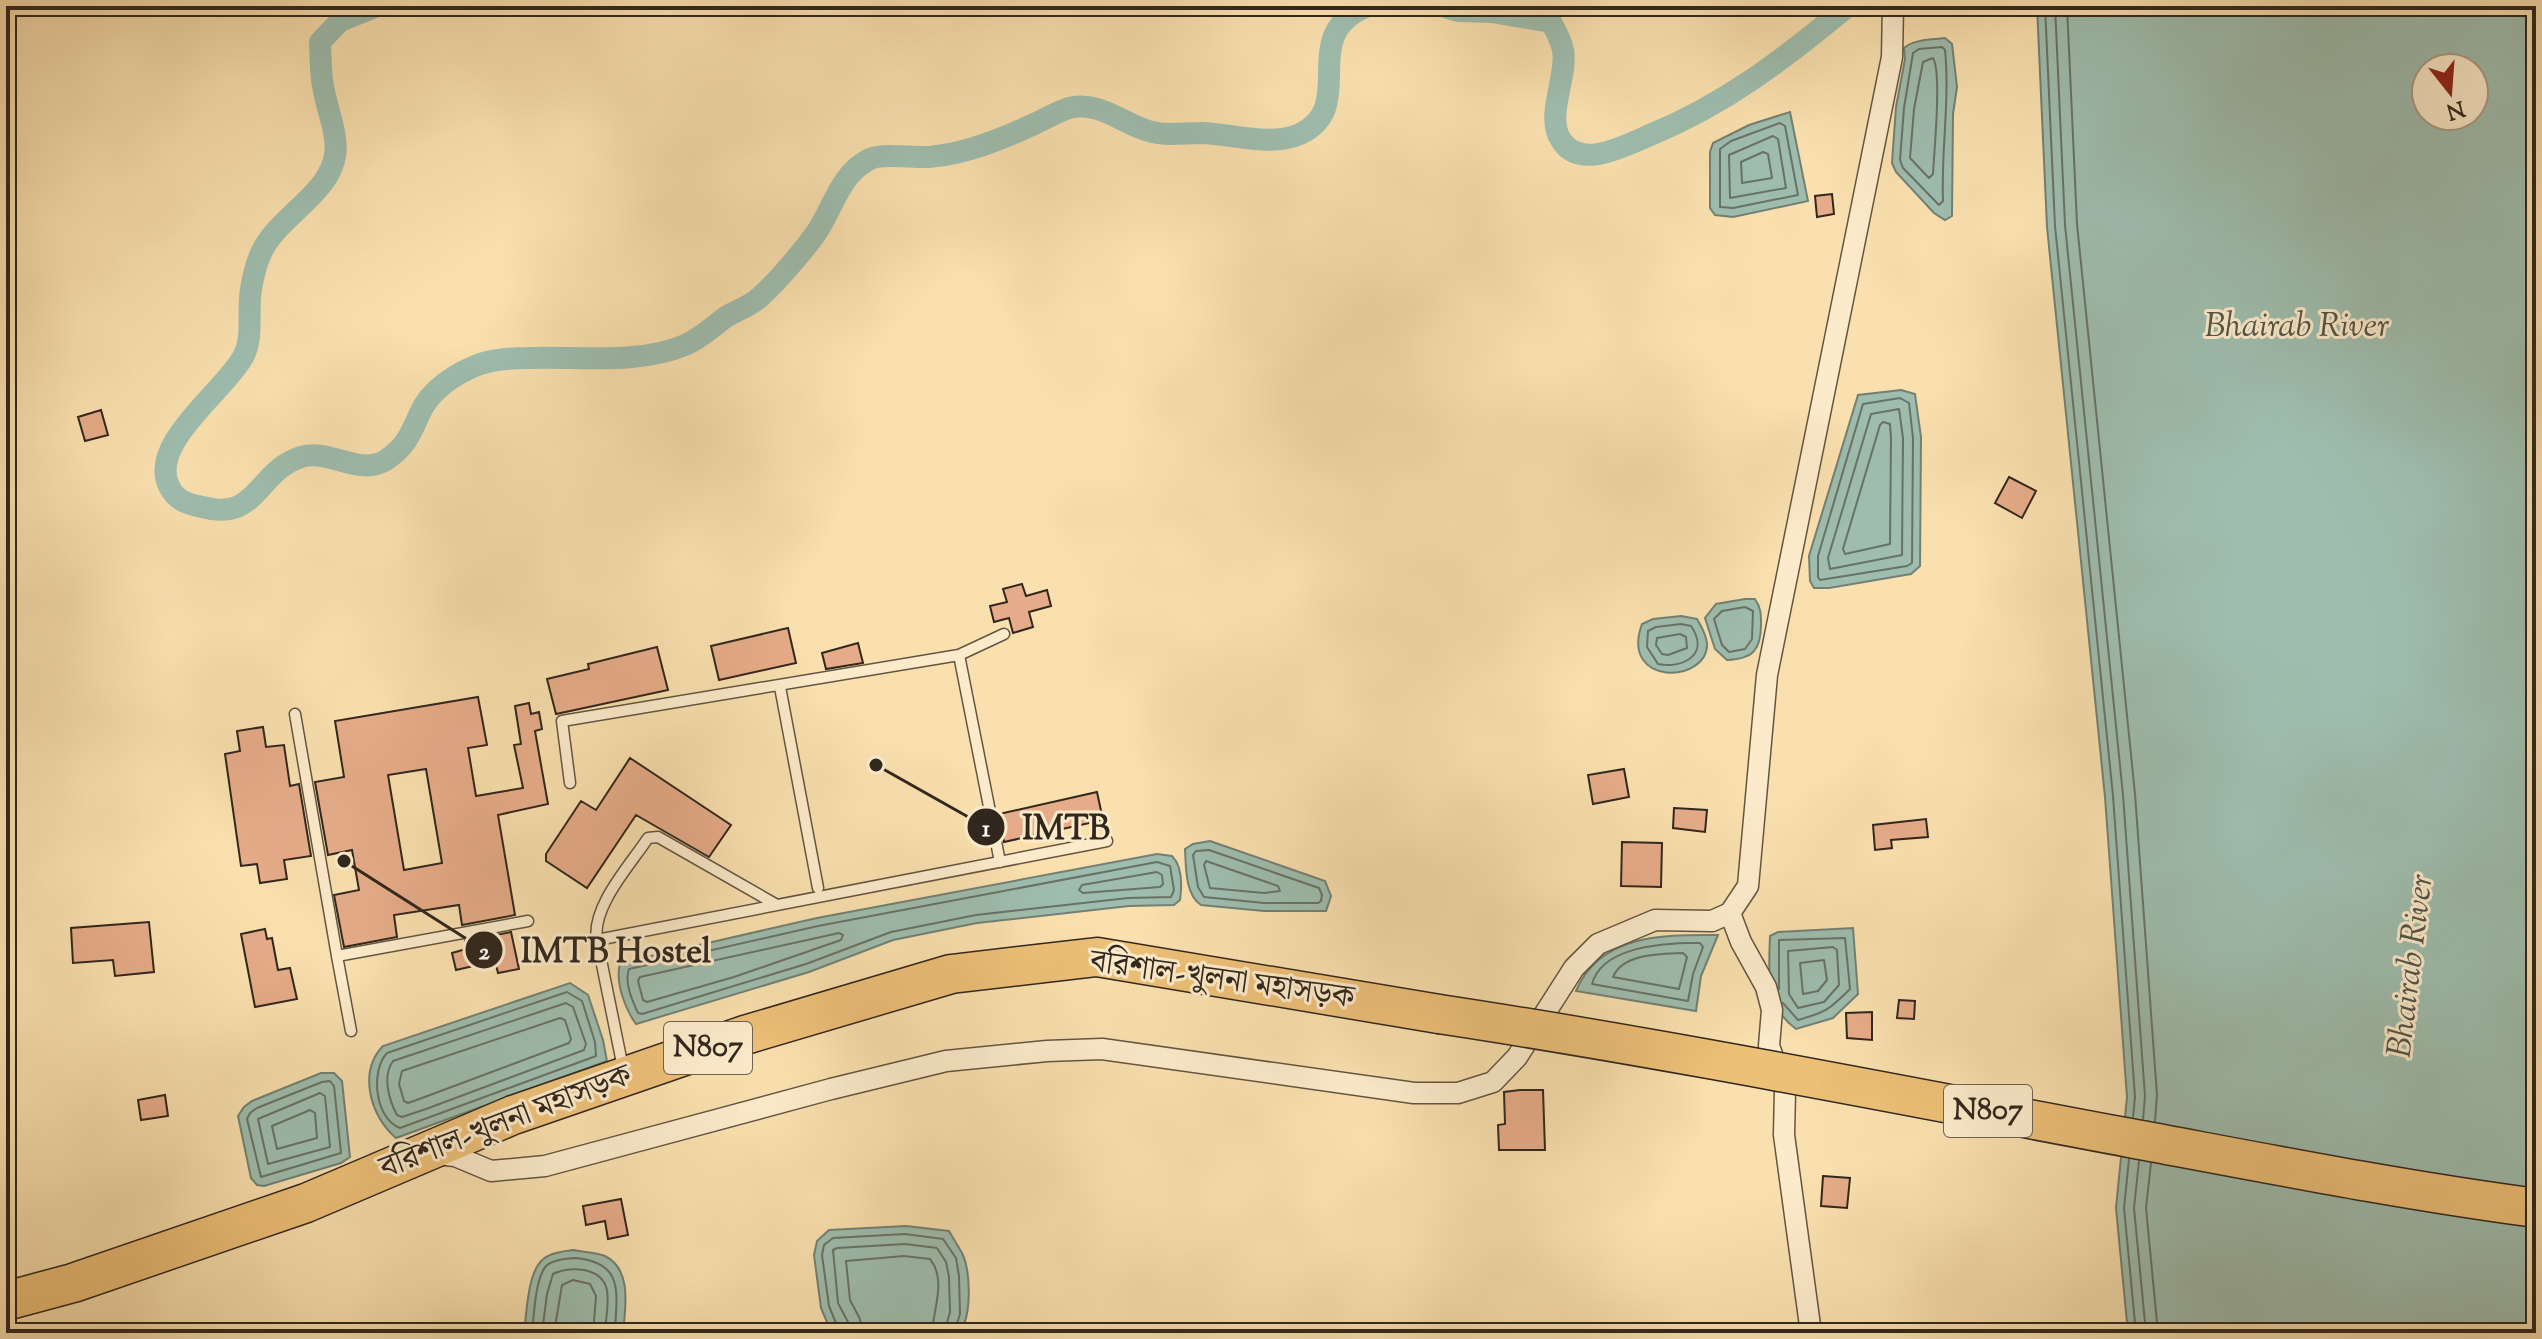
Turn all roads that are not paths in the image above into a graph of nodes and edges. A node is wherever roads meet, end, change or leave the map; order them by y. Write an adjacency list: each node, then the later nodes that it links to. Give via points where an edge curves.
1 (1893, 6): 11 (street, via 1892,57 1767,675 1748,886)
2 (1004, 634): 3 (lane)
3 (959, 655): 4 (lane); 8 (lane)
4 (780, 687): 6 (lane, via 562,721); 9 (lane)
5 (295, 714): 14 (lane)
6 (570, 783)
7 (1107, 841): 8 (lane)
8 (1000, 862): 10 (lane)
9 (818, 888)
10 (777, 905): 13 (lane); 13 (lane, via 658,837 648,838 599,911)
11 (1730, 913): 17 (street, via 1712,921 1655,920 1598,944 1574,968 1509,1065 1493,1082 1458,1093 1414,1093 1102,1049 1047,1051 946,1061 545,1166 491,1171 455,1156); 20 (street, via 1772,1010 1769,1046 1785,1090 1784,1135)
12 (528, 921): 14 (lane)
13 (597, 940): 16 (lane)
14 (337, 956): 15 (lane)
15 (351, 1031)
16 (622, 1063)
17 (424, 1152): 18 (highway, বরিশাল-খুলনা মহাসড়ক / N807, bridge, via 513,1115 745,1035 951,974 1097,957 1539,1029 2420,1193); 19 (highway, বরিশাল-খুলনা মহাসড়ক / N807, via 306,1203)
18 (2536, 1208)
19 (6, 1301)
20 (1811, 1333)

